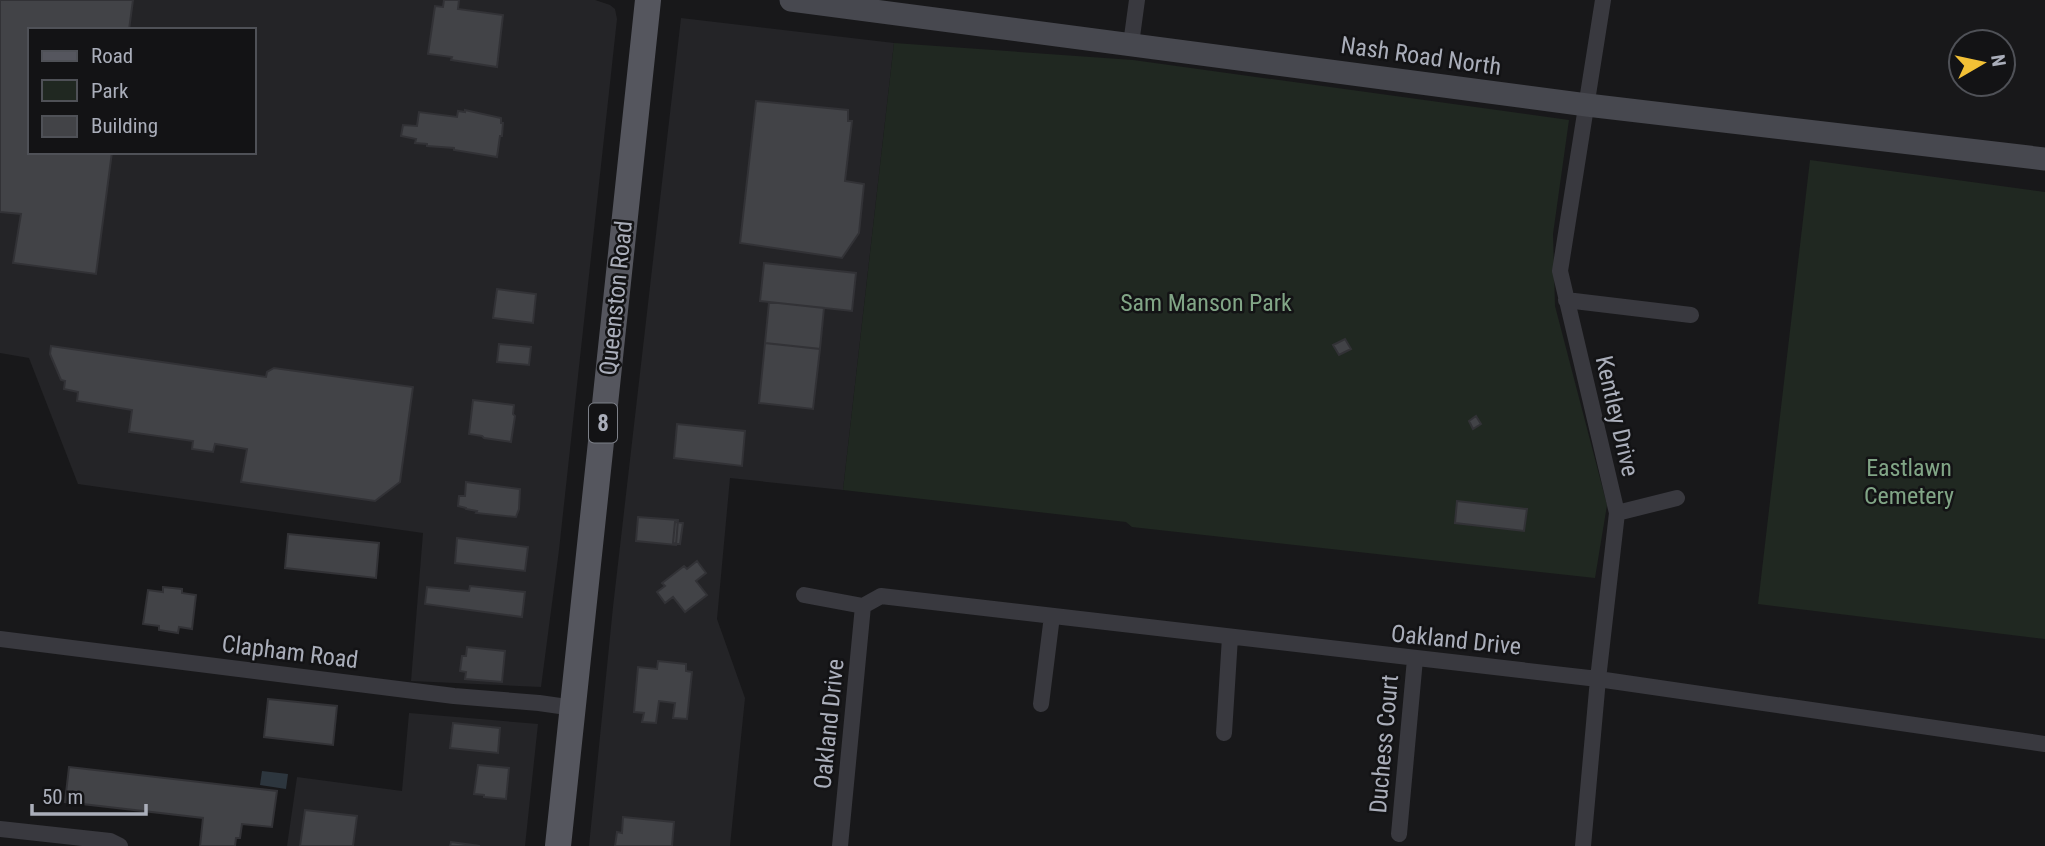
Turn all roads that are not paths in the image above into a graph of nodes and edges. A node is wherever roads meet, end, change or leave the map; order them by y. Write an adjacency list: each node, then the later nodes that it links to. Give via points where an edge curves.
1 (648, 0): 20 (main road, Queenston Road / 8)
2 (791, 0): 5 (main road, Nash Road North)
3 (1137, 0): 5 (street)
4 (1603, 0): 6 (street, Kentley Drive)
5 (1131, 44): 6 (main road, Nash Road North)
6 (1587, 105): 7 (main road, Nash Road North); 8 (street, Kentley Drive, via 1560,271)
7 (2045, 159)
8 (1566, 300): 9 (street); 11 (street, Kentley Drive)
9 (1691, 315)
10 (1677, 498): 11 (street)
11 (1617, 513): 18 (street, Kentley Drive)
12 (804, 595): 13 (street, Oakland Drive)
13 (863, 606): 14 (street, Oakland Drive, via 881,596); 27 (street, Oakland Drive)
14 (1052, 616): 15 (street, Oakland Drive); 19 (street)
15 (1230, 637): 17 (street, Oakland Drive); 21 (street)
16 (0, 639): 20 (street, Clapham Road)
17 (1415, 659): 18 (street, Oakland Drive); 24 (street, Duchess Court)
18 (1598, 679): 22 (street, Oakland Drive); 28 (street, Kentley Drive)
19 (1041, 704)
20 (574, 708): 26 (main road, Queenston Road / 8)
21 (1224, 733)
22 (2045, 744)
23 (0, 829): 25 (street, via 110,841)
24 (1399, 834)
25 (120, 846)
26 (558, 846)
27 (840, 846)
28 (1583, 846)

